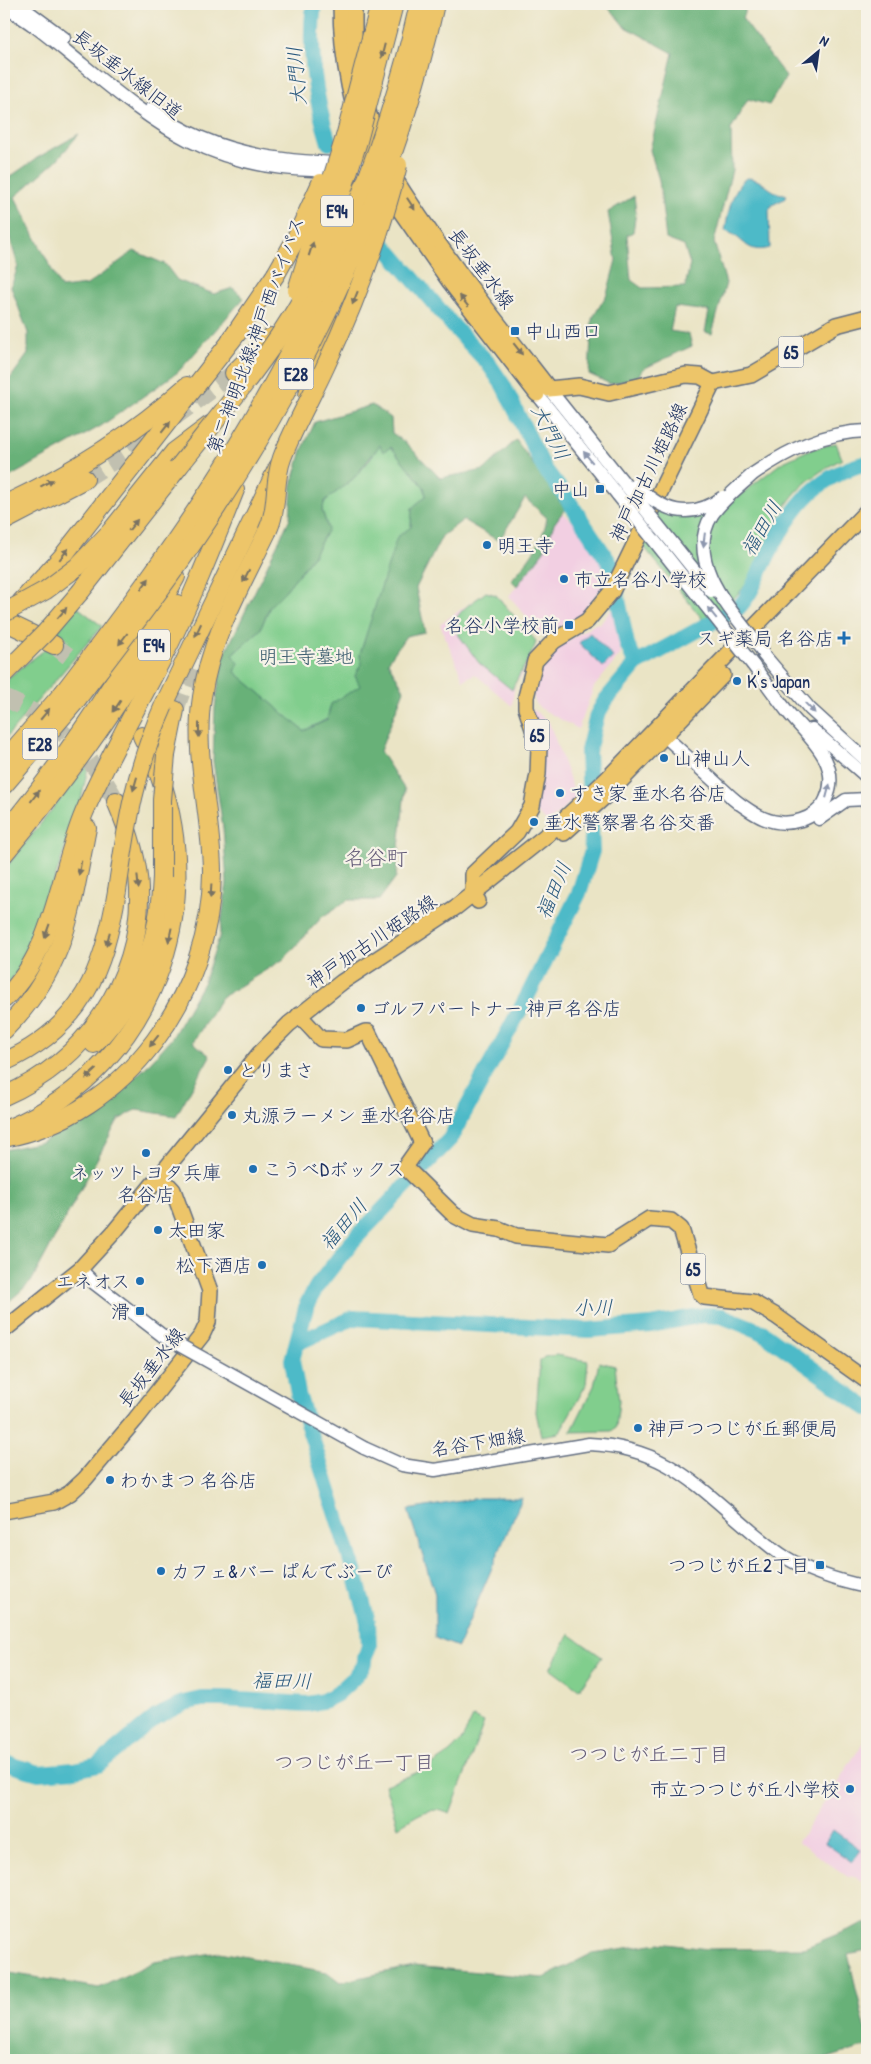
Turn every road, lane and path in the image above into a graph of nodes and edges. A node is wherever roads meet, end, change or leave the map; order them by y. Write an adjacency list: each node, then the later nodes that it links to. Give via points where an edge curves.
1 (18, 4): 8 (street, 長坂垂水線旧道, via 154,111 201,138 273,158)
2 (341, 4): 8 (main road, 長坂垂水線, via 341,42 348,91)
3 (354, 4): 8 (main road, 長坂垂水線, via 354,41)
4 (378, 4): 10 (highway, bridge, via 344,121 306,217 276,274); 14 (highway, 第二神明北線;神戸西バイパス / E94, one-way to 4, bridge, via 345,137)
5 (394, 4): 14 (highway, 第二神明北線;神戸西バイパス / E94, one-way to 14, bridge, via 333,224)
6 (4, 7): 8 (street, 長坂垂水線旧道, via 36,27 148,117 195,145 234,159 278,168)
7 (425, 10): 16 (highway, one-way to 16, bridge, via 396,170 372,253); 17 (highway, bridge, via 356,186 314,276 277,338 219,416); 32 (highway, E28, bridge, via 340,245 284,364 236,449)
8 (377, 166): 11 (highway, via 317,276 283,323); 13 (main road, 長坂垂水線, via 404,218 450,282); 16 (highway, via 299,424)
9 (867, 317): 12 (main road, 65, via 836,325 751,375)
10 (238, 332): 22 (highway, one-way to 10, via 83,463 146,421 194,379); 27 (highway, one-way to 10, bridge, via 32,591 145,453)
11 (234, 374)
12 (713, 383): 13 (main road, via 700,376 686,375 609,393 579,386); 46 (main road, 神戸加古川姫路線 / 65, via 616,584 591,617 546,647 535,661 526,704 539,747 534,798 517,832 473,874)
13 (543, 392): 20 (street, one-way to 13); 20 (street, via 571,416)
14 (261, 413): 21 (highway, 第二神明北線;神戸西バイパス / E94); 44 (highway, 第二神明北線;神戸西バイパス / E94, one-way to 14, via 63,759 132,654)
15 (867, 431): 18 (street, via 840,433 806,443)
16 (284, 458): 33 (highway, one-way to 33, bridge, via 250,524); 53 (highway, one-way to 53, bridge, via 278,476 275,510 267,532 221,631 206,672 199,747 211,848 211,896 204,940 189,984 163,1030 139,1060 105,1091 63,1118)
17 (172, 465): 26 (highway, bridge, via 76,567 46,590); 31 (highway, one-way to 17, bridge, via 81,591)
18 (752, 474): 20 (street, bridge, via 710,506 691,511 671,510); 29 (street, one-way to 29, bridge, via 713,514 704,534 703,555 712,580)
19 (85, 479): 24 (highway)
20 (627, 489): 29 (street, bridge); 30 (street, one-way to 20, bridge)
21 (235, 490): 36 (highway, via 179,624); 45 (highway, 第二神明北線;神戸西バイパス / E94, one-way to 45, via 174,609 119,703 75,765)
22 (4, 505)
23 (867, 511): 34 (main road, 神戸加古川姫路線)
24 (4, 522)
25 (867, 524): 34 (main road, 神戸加古川姫路線)
26 (4, 613)
27 (4, 620): 28 (highway)
28 (54, 645)
29 (763, 654): 38 (street, one-way to 38, via 830,729)
30 (753, 665): 39 (street, via 806,723); 41 (street, one-way to 30, via 758,817 785,824 812,815 825,802 831,785 829,768 821,750)
31 (4, 674)
32 (69, 697): 37 (highway, E28, one-way to 32); 40 (highway, E28)
33 (169, 708): 50 (highway, one-way to 50, bridge, via 145,752 132,794 108,942 90,986 60,1025 40,1042); 51 (highway, bridge, via 158,926 134,991 90,1048 30,1088)
34 (661, 732): 41 (street); 46 (main road, 神戸加古川姫路線, via 583,809 527,852)
35 (142, 736): 52 (highway, one-way to 52, via 163,786 177,848 176,905 162,967 132,1026 97,1069 61,1100)
36 (112, 754): 47 (highway, one-way to 47, via 74,837 40,948 19,983); 49 (highway, one-way to 49, via 90,816 74,900 59,950 35,995)
37 (4, 761)
38 (867, 761)
39 (867, 777)
40 (4, 785)
41 (732, 798): 42 (street, via 761,823 789,831 815,822 846,800)
42 (867, 799)
43 (116, 802): 51 (highway, one-way to 51, via 132,843 139,889 136,934 126,968 110,1003 84,1040 54,1068)
44 (4, 834)
45 (4, 854)
46 (476, 898): 48 (main road, 神戸加古川姫路線, via 342,982)
47 (4, 999)
48 (302, 1018): 54 (main road, via 254,1061); 58 (main road, 65, via 321,1040 347,1040 368,1032 422,1143 406,1166 454,1215 473,1225 516,1236 608,1245 649,1219 672,1221 681,1229 704,1297 752,1302)
49 (4, 1030)
50 (4, 1062)
51 (4, 1097)
52 (4, 1130)
53 (4, 1138)
54 (164, 1179): 55 (main road); 59 (main road, 長坂垂水線, via 173,1190 210,1291 208,1322 202,1335 76,1487 54,1502)
55 (83, 1272): 56 (main road); 57 (main road); 60 (street, 名谷下畑線, bridge, via 163,1336 364,1448 402,1465 435,1470 589,1444 639,1452 674,1468 697,1484 784,1557 816,1573)
56 (4, 1330)
57 (4, 1342)
58 (867, 1381)
59 (4, 1511)
60 (867, 1587)

